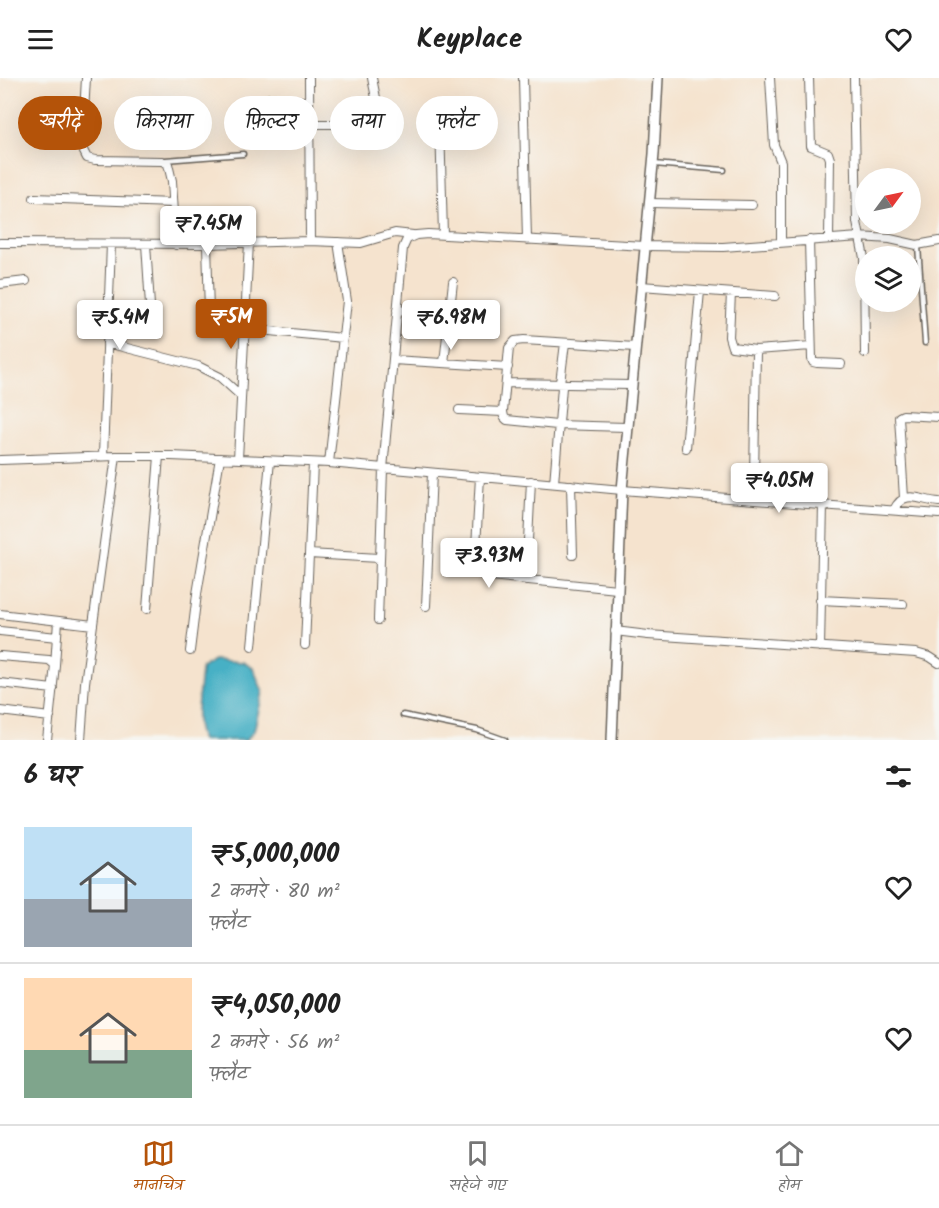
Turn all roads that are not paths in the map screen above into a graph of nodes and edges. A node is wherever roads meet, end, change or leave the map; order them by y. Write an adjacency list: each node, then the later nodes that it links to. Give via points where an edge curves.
1 (86, 78): 14 (street, via 82,148 87,158)
2 (309, 78): 9 (street)
3 (372, 78): 10 (street, via 380,113 375,123)
4 (523, 78): 25 (street)
5 (658, 78): 15 (street)
6 (770, 78): 30 (street, via 774,145 781,160)
7 (808, 78): 24 (street, via 811,146 828,153 830,159)
8 (854, 78): 23 (street)
9 (309, 96)
10 (318, 124)
11 (310, 150): 27 (street)
12 (441, 150): 22 (street)
13 (243, 154): 14 (lane)
14 (162, 160): 18 (street, via 171,170)
15 (653, 164): 16 (lane); 19 (street)
16 (724, 170)
17 (34, 198): 18 (street)
18 (173, 203): 35 (street)
19 (649, 203): 20 (street); 38 (street)
20 (752, 205)
21 (416, 235): 22 (street); 29 (street, via 395,233 370,242); 46 (street, via 407,239 403,248)
22 (443, 235): 25 (street)
23 (859, 237): 24 (street); 37 (street); 58 (street, via 864,258)
24 (829, 238): 26 (street)
25 (527, 240): 38 (street)
26 (810, 240): 30 (street); 55 (street)
27 (310, 241): 28 (street); 29 (street)
28 (249, 242): 36 (street); 66 (street)
29 (338, 242): 51 (street, via 347,293)
30 (781, 242): 38 (street, via 723,247)
31 (939, 242): 37 (street)
32 (0, 243): 33 (street)
33 (111, 244): 34 (street); 52 (street)
34 (146, 244): 35 (street); 49 (street)
35 (176, 244): 36 (street)
36 (207, 244): 47 (street)
37 (917, 245): 54 (lane)
38 (645, 246): 42 (street)
39 (26, 281): 41 (street)
40 (453, 282): 48 (street)
41 (0, 284)
42 (642, 286): 43 (street); 56 (street)
43 (700, 291): 44 (street); 72 (street)
44 (731, 293): 45 (street); 57 (street, via 729,342 737,349)
45 (775, 296)
46 (398, 310): 48 (street); 59 (street)
47 (209, 312)
48 (450, 314): 60 (street)
49 (151, 321)
50 (270, 331): 51 (street)
51 (343, 338): 81 (street)
52 (107, 343): 66 (street, via 198,366 220,377); 73 (street)
53 (565, 343): 56 (street); 62 (street, via 515,341 509,348); 64 (street)
54 (925, 343)
55 (812, 346): 57 (street); 61 (street, via 813,362)
56 (635, 347): 65 (street)
57 (756, 350): 85 (street)
58 (865, 353)
59 (393, 360): 60 (street); 82 (street)
60 (444, 363): 62 (street)
61 (841, 364)
62 (508, 367): 63 (street)
63 (507, 382): 64 (street); 68 (street)
64 (560, 383): 65 (street); 70 (street)
65 (630, 385): 71 (street)
66 (241, 396): 77 (street)
67 (459, 411): 68 (street)
68 (503, 412): 70 (street, via 507,420)
69 (939, 417): 90 (street, via 899,417)
70 (557, 425): 71 (street); 87 (street)
71 (626, 427): 89 (street)
72 (686, 448)
73 (104, 456): 74 (street); 78 (street)
74 (116, 456): 75 (street); 107 (street)
75 (159, 456): 76 (street); 103 (street)
76 (220, 458): 77 (street); 114 (street)
77 (237, 459): 79 (street)
78 (0, 460)
79 (270, 461): 80 (street); 112 (street)
80 (313, 464): 81 (street); 95 (street)
81 (329, 464): 82 (street)
82 (382, 468): 83 (street); 97 (street)
83 (432, 473): 84 (street); 102 (street)
84 (480, 477): 86 (street); 98 (street, via 477,570 490,576)
85 (754, 479)
86 (531, 481): 87 (street); 98 (street)
87 (554, 483): 88 (street)
88 (571, 485): 89 (street); 96 (street)
89 (622, 490): 92 (street); 99 (street)
90 (904, 498): 91 (street); 93 (street)
91 (939, 502)
92 (823, 504): 93 (street); 100 (street)
93 (894, 510): 94 (street)
94 (939, 514)
95 (309, 554): 97 (street); 111 (street)
96 (573, 555)
97 (379, 558): 105 (street)
98 (526, 580): 99 (street)
99 (617, 589): 109 (street)
100 (820, 600): 101 (street); 113 (street)
101 (903, 604)
102 (426, 606)
103 (147, 609)
104 (0, 614): 106 (street)
105 (378, 620)
106 (58, 621): 107 (street); 110 (street)
107 (93, 626): 124 (street)
108 (0, 631): 110 (street)
109 (615, 631): 113 (street); 126 (street)
110 (57, 637): 117 (street)
111 (305, 645)
112 (252, 646)
113 (820, 647): 116 (street, via 916,653)
114 (190, 651)
115 (0, 656): 117 (street, via 49,660)
116 (939, 663)
117 (55, 665): 119 (street)
118 (0, 683): 119 (street)
119 (53, 689): 122 (street)
120 (0, 711): 122 (street)
121 (404, 716): 125 (lane, via 477,730)
122 (50, 717): 123 (street)
123 (47, 740)
124 (81, 740)
125 (505, 740)
126 (612, 740)

